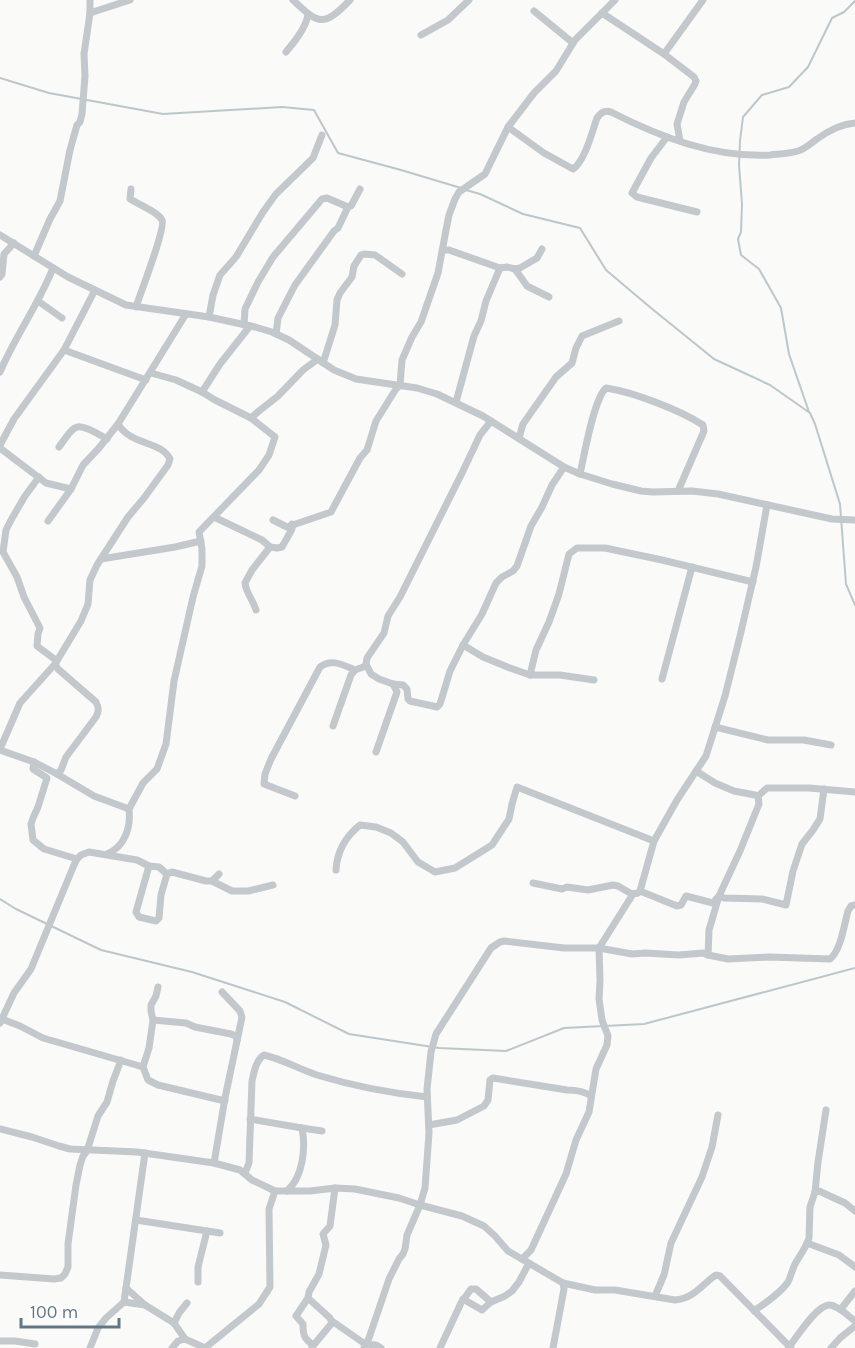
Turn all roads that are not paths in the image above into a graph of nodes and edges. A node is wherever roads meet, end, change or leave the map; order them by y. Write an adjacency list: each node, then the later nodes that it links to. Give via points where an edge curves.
1 (90, 0): 9 (street)
2 (130, 0): 9 (street)
3 (293, 0): 11 (street)
4 (350, 0): 11 (street, via 326,20)
5 (470, 0): 12 (street, via 448,20)
6 (615, 0): 10 (street)
7 (703, 0): 15 (street)
8 (534, 11): 13 (street)
9 (90, 13): 29 (street, via 82,114 60,201)
10 (602, 14): 13 (street); 15 (street)
11 (308, 15): 14 (street)
12 (421, 35)
13 (573, 43): 17 (street, via 556,71)
14 (286, 52)
15 (664, 54): 20 (street, via 696,81 676,124)
16 (855, 123): 20 (street, via 837,128 796,152 739,155)
17 (508, 128): 19 (street, via 573,169 602,112 611,111); 28 (street, via 485,174 457,196)
18 (322, 135): 40 (street, via 313,158 276,194 220,275)
19 (667, 137): 20 (street); 24 (street, via 632,193)
20 (680, 141)
21 (131, 189): 38 (street, via 130,199 157,214 163,224)
22 (360, 189): 23 (street)
23 (348, 207): 43 (street, via 322,199 308,215 258,282 244,309); 44 (street, via 338,228 295,285 278,318)
24 (697, 212)
25 (0, 236): 26 (street)
26 (14, 243): 29 (street); 34 (street, via 4,254)
27 (542, 249): 30 (street, via 537,258 520,268)
28 (442, 250): 32 (street); 49 (street, via 421,322 402,360)
29 (34, 256): 31 (street)
30 (515, 266): 32 (street); 36 (street, via 528,287)
31 (53, 268): 35 (street); 37 (street)
32 (500, 268): 51 (street, via 474,336)
33 (402, 274): 46 (street, via 375,255 360,255 337,300 335,325)
34 (0, 277)
35 (95, 290): 38 (street); 45 (street)
36 (549, 297)
37 (38, 301): 41 (street); 47 (street)
38 (136, 307): 39 (street)
39 (186, 314): 40 (street); 48 (street)
40 (209, 317): 43 (street)
41 (62, 318)
42 (619, 321): 55 (street, via 582,336 572,363 556,377 523,424)
43 (247, 326): 44 (street); 50 (street)
44 (276, 334): 46 (street)
45 (64, 350): 48 (street); 57 (street, via 14,419)
46 (320, 361): 49 (street, via 356,379); 52 (street, via 303,369)
47 (0, 372)
48 (148, 376): 50 (street, via 176,380); 54 (street)
49 (400, 385): 51 (street); 69 (street, via 376,421 367,450 331,512)
50 (202, 392): 52 (street)
51 (456, 402): 53 (street)
52 (251, 418): 65 (street, via 274,437 269,455)
53 (491, 421): 55 (street); 78 (street, via 480,435)
54 (118, 424): 56 (street); 72 (street, via 127,435 163,450 170,459)
55 (519, 438): 59 (street)
56 (107, 439): 58 (street, via 79,426); 62 (street, via 84,465)
57 (0, 447): 61 (street)
58 (59, 447)
59 (564, 467): 60 (street); 76 (street, via 531,526 517,566 496,583)
60 (580, 474): 63 (street, via 640,491); 63 (street, via 597,404 603,390 614,389 655,402 703,425 704,431)
61 (39, 477): 62 (street, via 46,483); 77 (street, via 6,530 3,552 40,627 37,645)
62 (71, 489): 68 (street)
63 (678, 491): 64 (street, via 718,494)
64 (766, 505): 67 (street); 74 (street)
65 (214, 517): 70 (street, via 199,532); 71 (street)
66 (273, 520): 69 (street, via 285,527)
67 (854, 520)
68 (48, 521)
69 (292, 524): 71 (street, via 282,547)
70 (201, 541): 72 (street); 96 (street, via 202,566 174,681 166,744 157,769 143,783)
71 (270, 547): 75 (street, via 245,583)
72 (101, 558): 77 (street, via 90,580 88,604 81,621)
73 (692, 567): 74 (street); 80 (street, via 605,548 577,548 569,554); 82 (street)
74 (753, 582): 85 (street)
75 (256, 610)
76 (463, 645): 80 (street); 83 (street, via 437,707 410,701 403,685)
77 (56, 663): 87 (street, via 20,703); 91 (street, via 99,706 96,717)
78 (366, 666): 79 (street); 83 (street, via 371,674)
79 (355, 670): 84 (street); 94 (street, via 331,662 320,667 271,759 264,784)
80 (530, 675): 81 (street)
81 (594, 680)
82 (662, 680)
83 (393, 684): 88 (street, via 397,692)
84 (333, 726)
85 (715, 727): 86 (street, via 768,740); 90 (street, via 706,756)
86 (831, 745)
87 (0, 749): 89 (street)
88 (376, 752)
89 (34, 762): 91 (street); 99 (street, via 33,769 47,778 31,824 33,840 44,849)
90 (696, 771): 95 (street, via 734,791); 97 (street)
91 (57, 774): 96 (street, via 94,796)
92 (824, 789): 93 (street); 95 (street, via 767,788); 108 (street, via 820,819 802,844 786,905)
93 (855, 792)
94 (295, 796)
95 (758, 796): 108 (street, via 759,804)
96 (129, 809): 98 (street, via 126,837 116,851)
97 (654, 841): 101 (street, via 517,787 508,819 492,845 455,868 435,872 418,862 392,833 360,825 350,833 337,856); 107 (street)
98 (107, 854): 99 (street, via 89,852); 100 (street)
99 (77, 859): 115 (street, via 31,969)
100 (149, 866): 102 (street, via 159,867); 102 (street, via 136,912 139,917 156,921 159,918)
101 (336, 870)
102 (167, 874): 104 (street)
103 (219, 874): 104 (street)
104 (212, 881): 106 (street, via 232,891)
105 (533, 883): 107 (street, via 588,890 613,885)
106 (273, 885)
107 (636, 892): 108 (street, via 677,906 686,896 713,903); 110 (street)
108 (719, 896): 111 (street, via 709,930)
109 (855, 905): 111 (street, via 848,911 838,949 830,959)
110 (599, 948): 111 (street, via 632,954); 119 (street, via 598,999 608,1036); 120 (street, via 504,941 491,948 436,1034)
111 (708, 956)
112 (158, 987): 114 (street, via 151,1005)
113 (222, 992): 116 (street, via 242,1014)
114 (153, 1020): 116 (street, via 186,1023 231,1034); 118 (street)
115 (1, 1021): 117 (street, via 43,1038)
116 (237, 1040): 121 (street)
117 (121, 1060): 118 (street); 129 (street)
118 (143, 1067): 121 (street, via 148,1080 158,1085)
119 (591, 1096): 125 (street, via 576,1090 493,1078 484,1106 457,1120); 143 (street, via 566,1174)
120 (427, 1097): 124 (street, via 350,1084 264,1055 254,1072); 125 (street)
121 (225, 1101): 131 (street)
122 (826, 1110): 136 (street)
123 (718, 1115): 150 (street, via 702,1177 670,1243)
124 (250, 1119): 126 (street); 132 (street, via 249,1163)
125 (429, 1125): 137 (street, via 425,1188)
126 (302, 1128): 128 (street); 135 (street, via 297,1178)
127 (0, 1130): 129 (street)
128 (322, 1131)
129 (87, 1150): 130 (street); 145 (street, via 76,1185 65,1274 54,1279)
130 (145, 1153): 131 (street); 139 (street)
131 (214, 1163): 132 (street)
132 (245, 1173): 134 (street)
133 (335, 1188): 135 (street); 137 (street, via 380,1193); 151 (street, via 330,1226 323,1234 326,1245 320,1274)
134 (275, 1191): 135 (street); 171 (street, via 269,1209 270,1287 259,1304)
135 (287, 1191)
136 (815, 1192): 138 (street); 142 (street, via 808,1216)
137 (420, 1205): 143 (street, via 484,1226 504,1249); 166 (street)
138 (855, 1211)
139 (136, 1220): 140 (street); 148 (street)
140 (207, 1231): 141 (street); 146 (street)
141 (220, 1233)
142 (807, 1243): 144 (street, via 839,1255); 158 (street, via 789,1280)
143 (525, 1261): 147 (street); 154 (street, via 512,1291)
144 (855, 1267)
145 (0, 1275)
146 (198, 1281)
147 (563, 1283): 150 (street); 174 (street)
148 (126, 1288): 153 (street); 156 (street)
149 (855, 1291): 157 (street)
150 (655, 1296): 158 (street, via 684,1299 716,1275)
151 (308, 1298): 159 (street); 167 (street, via 296,1316)
152 (463, 1299): 154 (street, via 481,1311); 154 (street, via 474,1289); 173 (street)
153 (124, 1302): 156 (street); 169 (street, via 98,1328)
154 (491, 1302)
155 (187, 1303): 161 (street)
156 (145, 1305): 161 (street)
157 (841, 1309): 160 (street); 168 (street, via 830,1305 817,1310)
158 (754, 1311): 168 (street)
159 (332, 1321): 166 (street); 167 (street)
160 (855, 1321)
161 (174, 1323): 163 (street)
162 (855, 1326): 175 (street)
163 (185, 1339): 170 (street); 171 (street)
164 (0, 1341): 165 (street)
165 (35, 1344)
166 (365, 1346): 172 (street)
167 (312, 1347)
168 (790, 1347)
169 (90, 1348)
170 (172, 1348)
171 (206, 1348)
172 (381, 1348)
173 (439, 1348)
174 (553, 1348)
175 (831, 1348)

